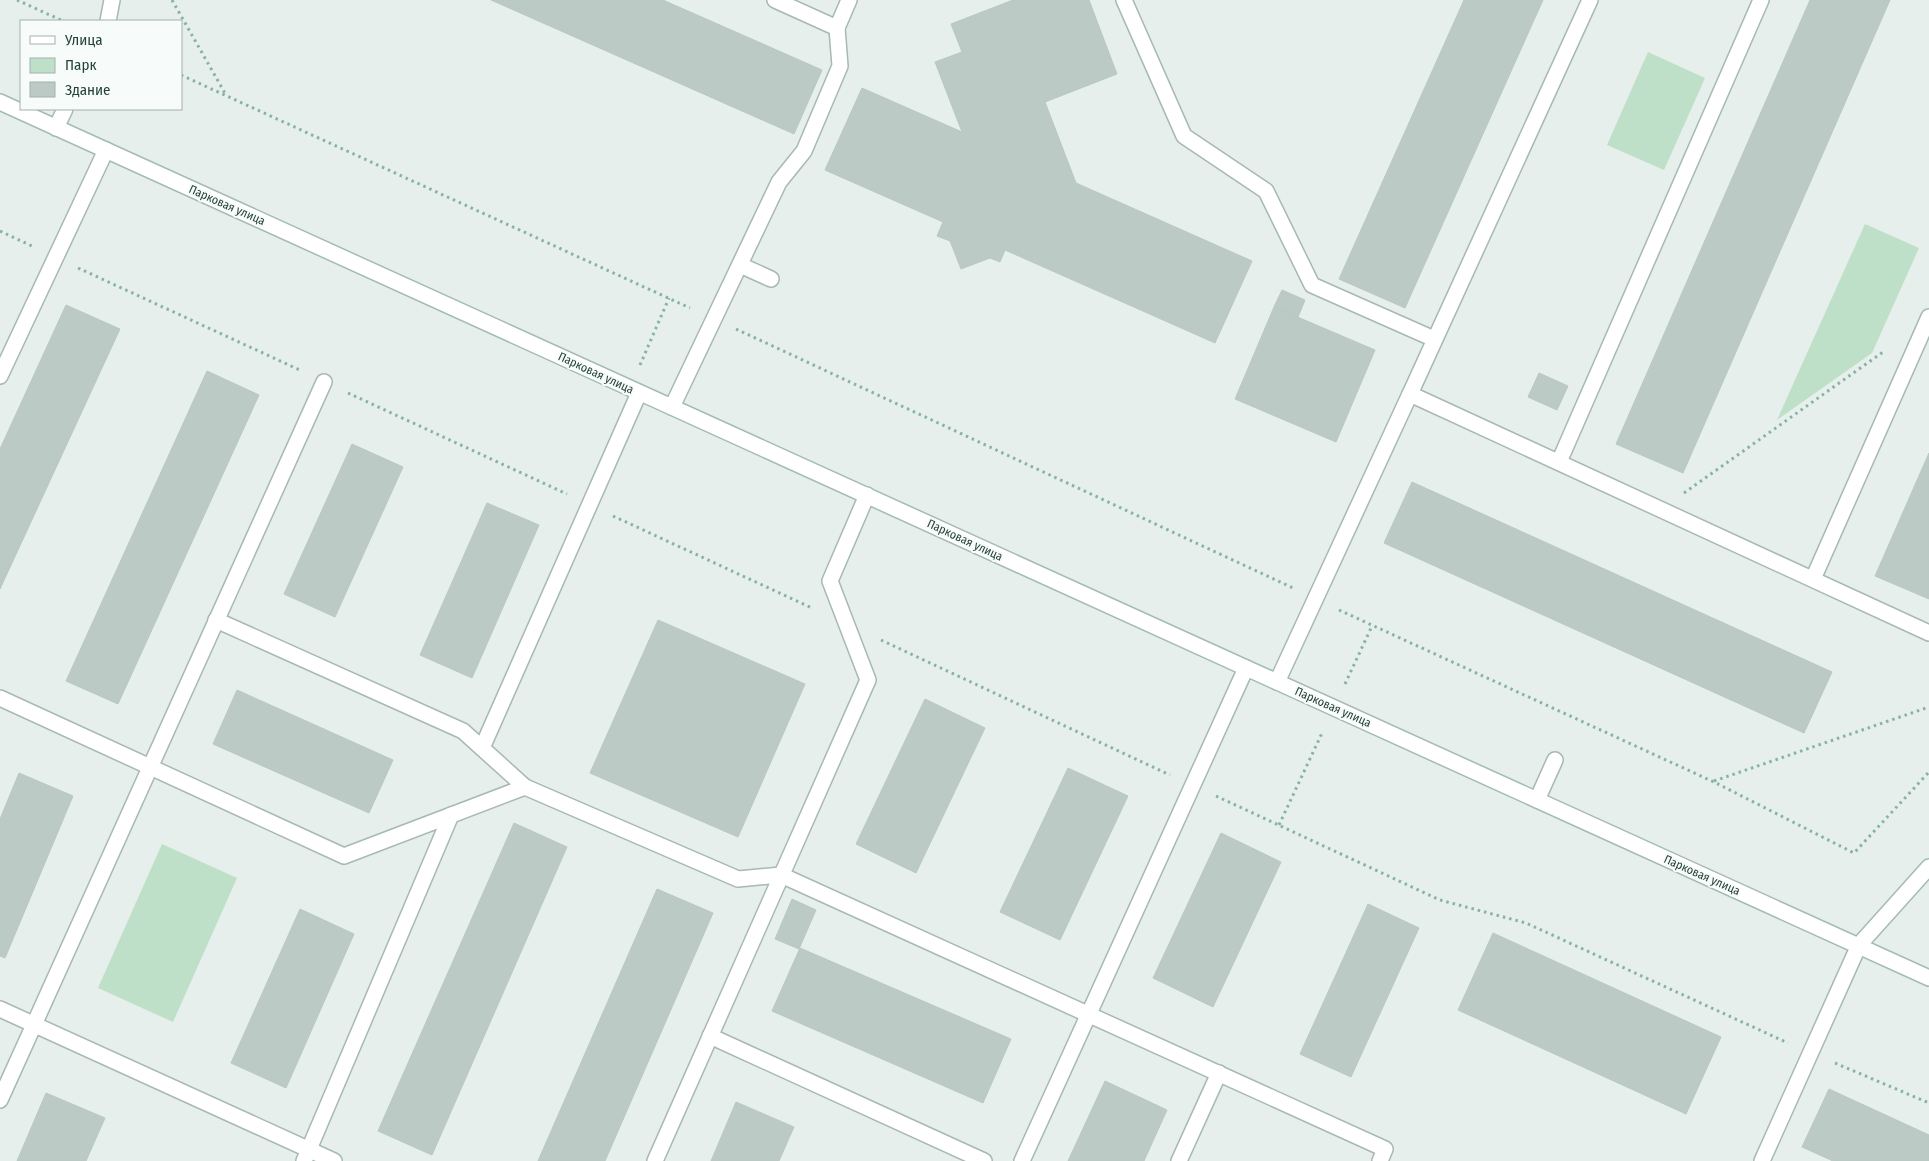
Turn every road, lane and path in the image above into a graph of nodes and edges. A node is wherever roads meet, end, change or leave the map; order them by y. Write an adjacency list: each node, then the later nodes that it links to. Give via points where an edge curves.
1 (17, 0): 9 (path)
2 (112, 0): 10 (main road)
3 (172, 0): 13 (path)
4 (774, 0): 11 (main road)
5 (849, 0): 11 (main road)
6 (1124, 0): 24 (main road, via 1184,136 1266,191 1312,285)
7 (1590, 0): 24 (main road)
8 (1761, 0): 31 (main road)
9 (61, 20)
10 (108, 20)
11 (837, 28): 20 (main road, via 840,66 804,151 779,182)
12 (182, 75): 13 (path)
13 (227, 96): 23 (path)
14 (0, 102): 16 (main road, Парковая улица)
15 (65, 110): 16 (main road)
16 (56, 128): 17 (main road, Парковая улица)
17 (106, 150): 19 (main road); 28 (main road, Парковая улица)
18 (0, 231): 19 (path)
19 (56, 257): 26 (main road); 27 (path)
20 (740, 265): 21 (main road); 23 (main road)
21 (771, 279)
22 (1929, 317): 35 (main road)
23 (714, 319): 30 (main road); 36 (path)
24 (1434, 340): 29 (main road)
25 (1887, 349): 34 (path)
26 (0, 376)
27 (324, 382): 33 (path); 37 (main road)
28 (639, 393): 30 (main road, Парковая улица); 33 (main road)
29 (1410, 394): 31 (main road); 36 (main road, via 1337,538)
30 (672, 407): 32 (main road, Парковая улица)
31 (1559, 462): 34 (main road)
32 (867, 495): 38 (main road, via 830,581); 40 (main road, Парковая улица)
33 (590, 505): 38 (path); 44 (main road)
34 (1662, 509): 35 (main road)
35 (1814, 579): 39 (main road)
36 (1316, 599): 41 (main road); 48 (path)
37 (216, 620): 44 (main road, via 464,731); 46 (main road)
38 (846, 624): 49 (path); 54 (main road, via 868,680)
39 (1929, 633)
40 (1246, 668): 41 (main road, Парковая улица); 49 (main road)
41 (1277, 682): 51 (main road, Парковая улица)
42 (0, 698): 46 (main road)
43 (1929, 707): 48 (path)
44 (482, 748): 50 (main road)
45 (1555, 760): 51 (main road)
46 (150, 767): 52 (main road, via 344,856); 59 (main road)
47 (1929, 772): 48 (path, via 1854,853)
48 (1714, 782)
49 (1193, 785): 58 (main road); 61 (path, via 1440,900 1526,923)
50 (525, 787): 52 (main road); 54 (main road, via 738,879)
51 (1537, 800): 55 (main road, Парковая улица)
52 (452, 815): 65 (main road)
53 (1929, 867): 55 (main road)
54 (782, 875): 58 (main road); 60 (main road)
55 (1859, 945): 56 (main road, Парковая улица); 61 (main road)
56 (1929, 978)
57 (0, 1009): 59 (main road)
58 (1089, 1014): 62 (main road); 69 (main road)
59 (34, 1024): 63 (main road); 65 (main road)
60 (710, 1036): 67 (main road); 68 (main road)
61 (1811, 1053): 64 (path); 72 (main road)
62 (1219, 1073): 70 (main road); 71 (main road, via 1385,1149)
63 (0, 1100)
64 (1929, 1103)
65 (306, 1155): 66 (main road)
66 (334, 1161)
67 (655, 1161)
68 (984, 1161)
69 (1022, 1161)
70 (1179, 1161)
71 (1380, 1161)
72 (1762, 1161)

